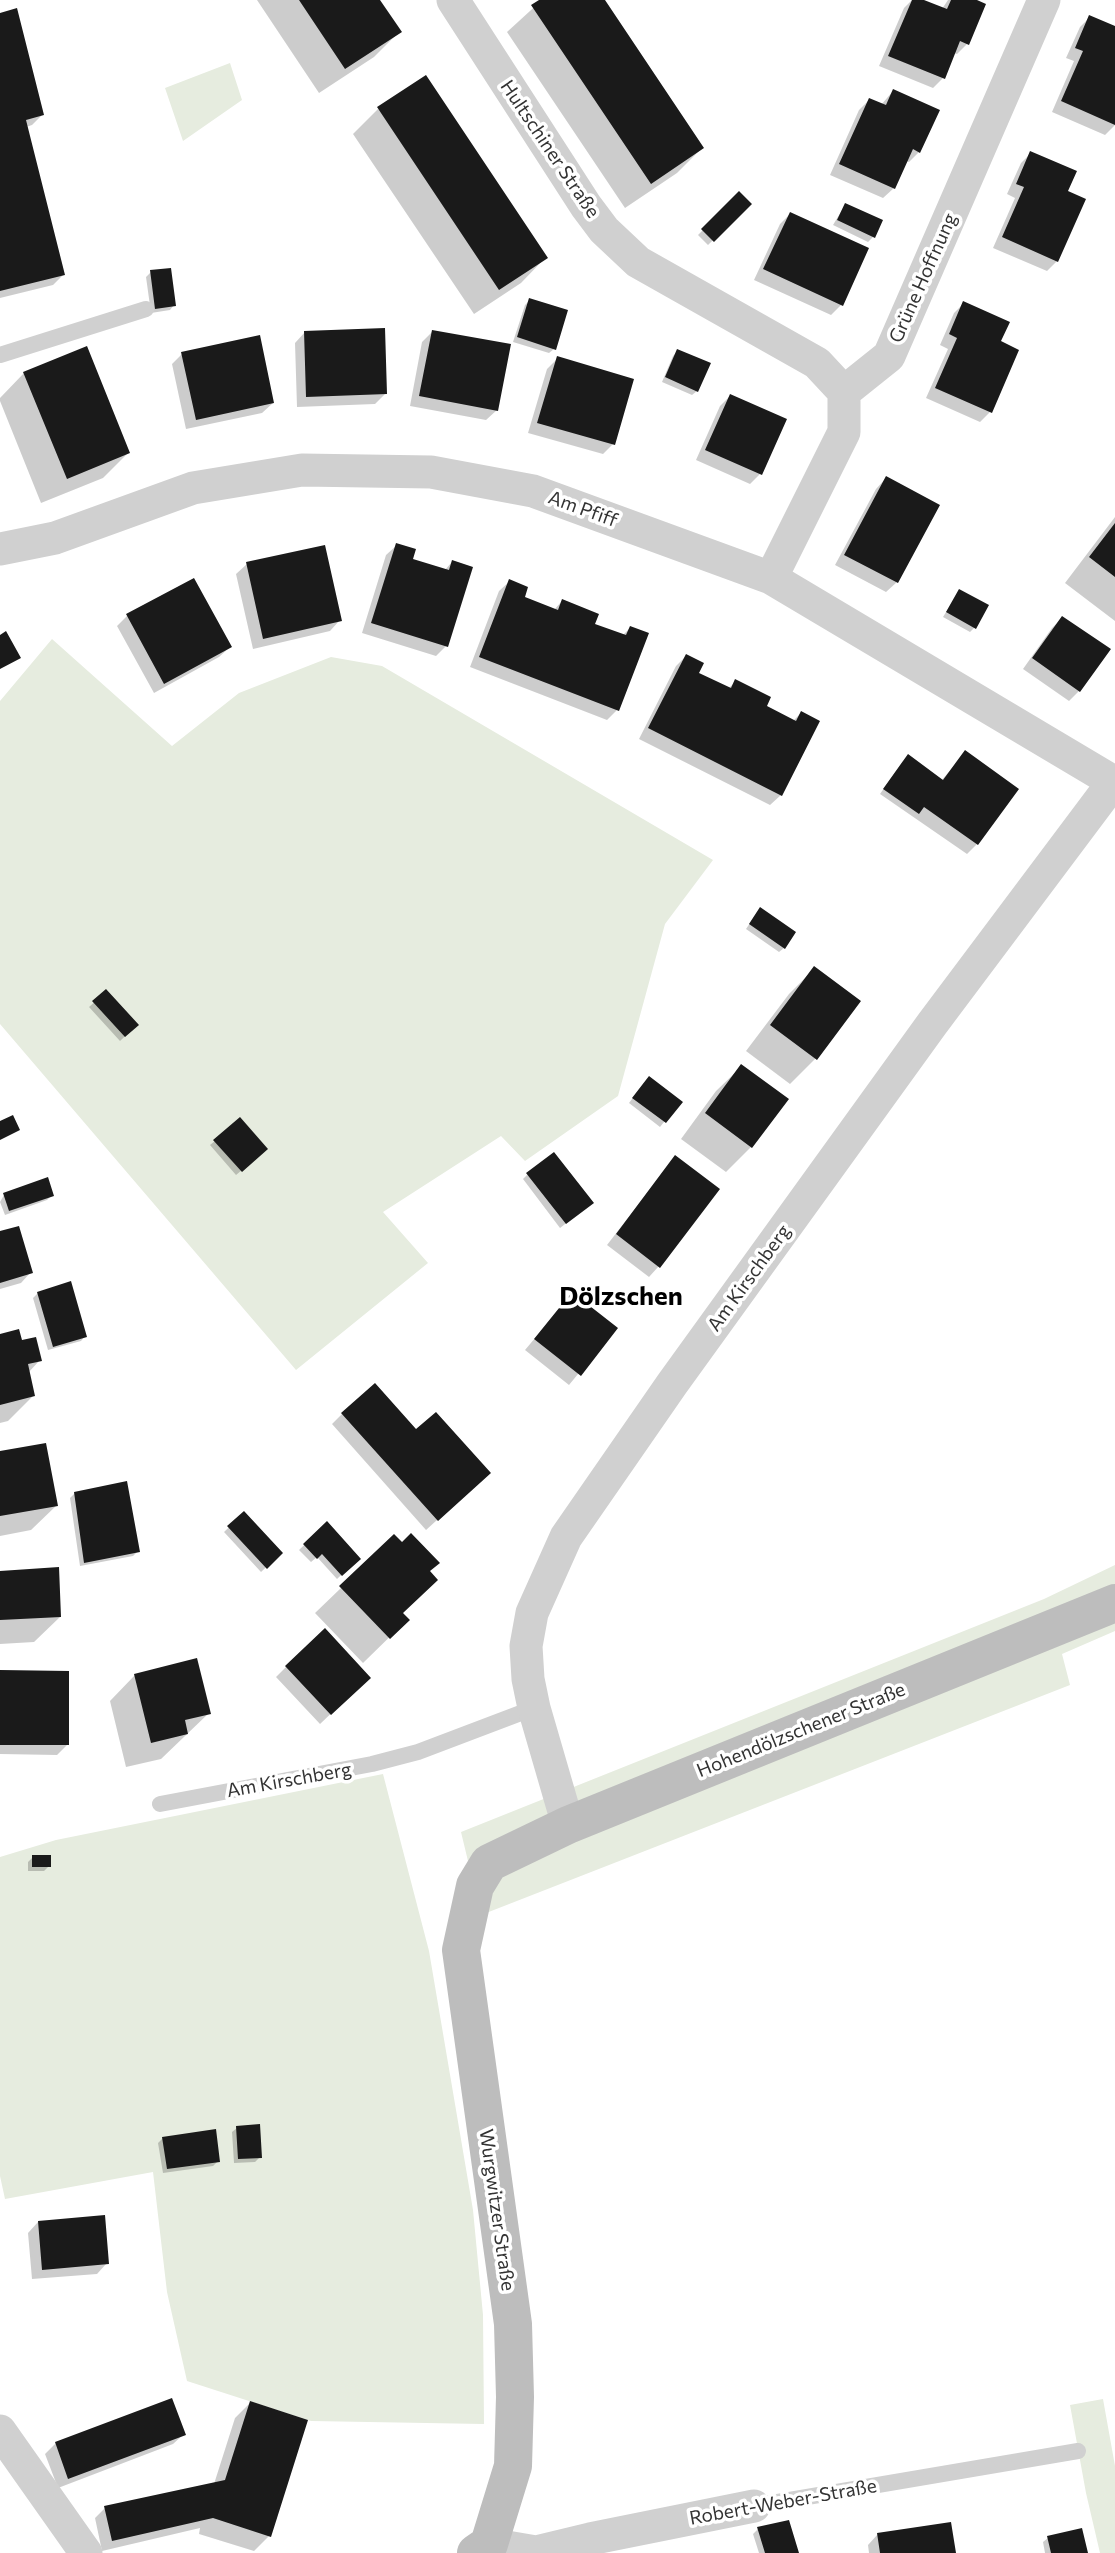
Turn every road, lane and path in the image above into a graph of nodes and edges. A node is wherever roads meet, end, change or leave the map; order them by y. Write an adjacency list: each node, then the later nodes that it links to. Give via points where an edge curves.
1 (453, 0): 5 (street, Hultschiner Straße, via 604,230 638,262 817,363)
2 (1044, 0): 5 (street, Grüne Hoffnung, via 889,356)
3 (146, 309): 4 (lane)
4 (0, 355)
5 (844, 392): 7 (street, via 844,432)
6 (0, 547): 7 (street, Am Pfiff, via 55,538 193,488 302,470 431,472 533,491)
7 (771, 578): 8 (street, Am Pfiff)
8 (1114, 781): 10 (street, Am Kirschberg, via 932,1024 566,1537 532,1613 526,1646)
9 (1115, 1603): 12 (street, Hohendölzschener Straße)
10 (534, 1707): 11 (lane, Am Kirschberg, via 418,1752 372,1764); 12 (street, Am Kirschberg)
11 (160, 1804)
12 (568, 1825): 13 (street, Hohendölzschener Straße)
13 (489, 1863): 17 (street, Wurgwitzer Straße, via 475,1886 461,1950 513,2324 515,2397 513,2466)
14 (0, 2431): 18 (street)
15 (1078, 2451): 16 (lane, Robert-Weber-Straße)
16 (754, 2506): 17 (street, Robert-Weber-Straße, via 536,2552)
17 (482, 2549)
18 (86, 2553)

